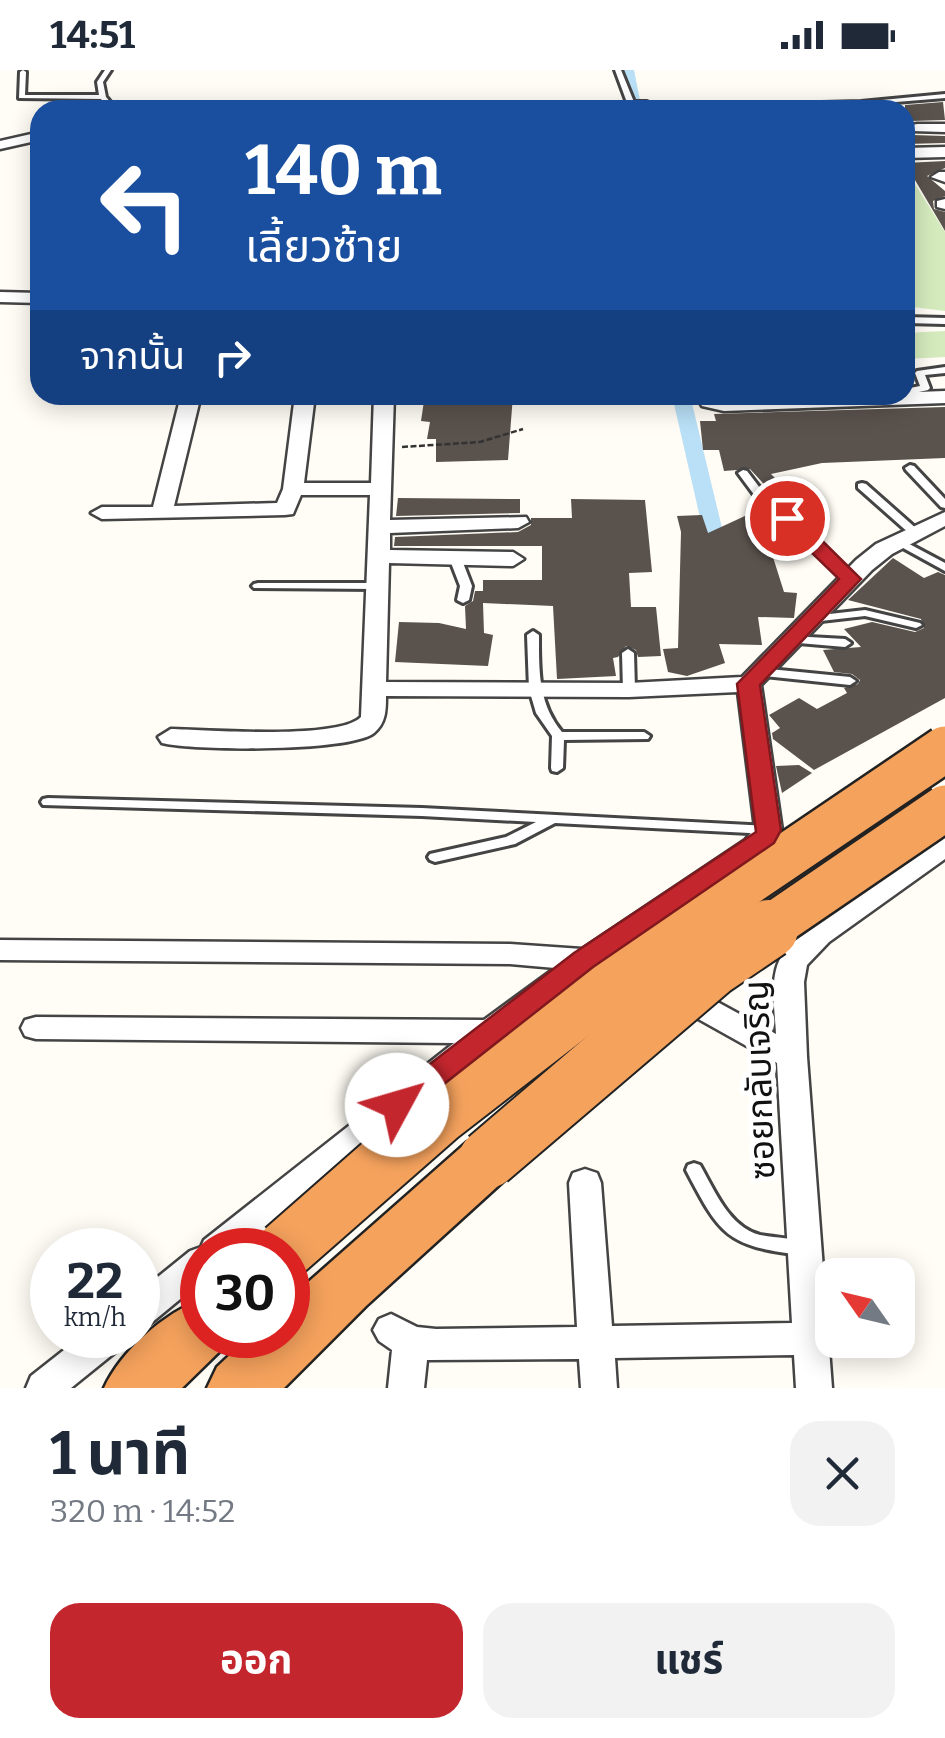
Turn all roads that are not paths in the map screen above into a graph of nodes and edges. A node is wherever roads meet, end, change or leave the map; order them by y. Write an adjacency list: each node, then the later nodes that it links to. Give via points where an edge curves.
1 (618, 70): 9 (lane)
2 (108, 71): 6 (lane, via 100,82)
3 (23, 72): 6 (lane, via 24,98)
4 (904, 86): 7 (lane)
5 (945, 96): 7 (lane)
6 (103, 97): 8 (lane)
7 (913, 99): 10 (lane)
8 (106, 100)
9 (630, 100)
10 (903, 100)
11 (917, 128): 12 (street)
12 (945, 128)
13 (30, 138): 14 (street)
14 (0, 145)
15 (915, 152): 16 (street)
16 (945, 152)
17 (0, 297): 18 (street)
18 (30, 298)
19 (915, 320): 20 (lane)
20 (945, 320)
21 (945, 370): 22 (lane, via 920,373 925,388)
22 (915, 390)
23 (915, 397): 24 (street)
24 (945, 397)
25 (189, 405): 33 (street)
26 (304, 405): 31 (street)
27 (384, 405): 32 (street)
28 (910, 468): 35 (lane)
29 (744, 474): 43 (lane)
30 (862, 486): 38 (lane)
31 (293, 489): 32 (street); 33 (street, via 281,512)
32 (381, 489): 37 (street)
33 (162, 512): 34 (street)
34 (102, 513)
35 (944, 516): 38 (street)
36 (518, 522): 37 (street)
37 (380, 527): 39 (street)
38 (906, 537): 42 (lane); 43 (street)
39 (378, 556): 40 (street); 45 (street)
40 (454, 556): 41 (street); 46 (lane, via 466,586)
41 (513, 559)
42 (945, 568)
43 (851, 579): 47 (street)
44 (258, 586): 45 (lane)
45 (377, 586): 55 (street)
46 (463, 600)
47 (812, 618): 48 (lane, via 865,613); 50 (street)
48 (916, 625)
49 (534, 636): 56 (lane)
50 (791, 640): 51 (lane); 53 (street)
51 (844, 644)
52 (628, 653): 57 (lane)
53 (754, 678): 54 (lane); 57 (street); 66 (street)
54 (850, 681)
55 (374, 689): 56 (street); 60 (street, via 373,717 360,731)
56 (532, 690): 57 (street); 58 (lane, via 542,719)
57 (629, 690)
58 (558, 736): 59 (lane); 62 (lane)
59 (644, 736)
60 (171, 737)
61 (945, 749): 77 (highway, bridge, via 666,938 500,1066)
62 (557, 768)
63 (48, 802): 65 (lane)
64 (945, 808): 87 (highway, bridge, via 713,967 430,1209)
65 (554, 819): 66 (lane); 68 (lane, via 510,841)
66 (769, 830): 70 (street, via 755,846)
67 (945, 846): 73 (street, ซอยกลับเจริญ, via 819,935 793,961)
68 (435, 857)
69 (0, 950): 70 (street)
70 (589, 957): 72 (street); 73 (street, via 696,1003)
71 (36, 1028): 72 (street)
72 (488, 1032): 76 (street)
73 (792, 1056): 78 (street, ซอยกลับเจริญ)
74 (694, 1170): 78 (lane, via 738,1235 752,1243)
75 (585, 1183): 82 (street)
76 (243, 1228)
77 (310, 1229)
78 (803, 1248): 81 (street, ซอยกลับเจริญ)
79 (180, 1279): 80 (street)
80 (160, 1295)
81 (808, 1338): 82 (street); 90 (street, ซอยกลับเจริญ)
82 (595, 1340): 88 (street, via 436,1345 401,1336); 89 (street)
83 (180, 1348): 86 (highway)
84 (81, 1358): 85 (street)
85 (44, 1388)
86 (137, 1388)
87 (240, 1388)
88 (406, 1388)
89 (600, 1388)
90 (814, 1388)

